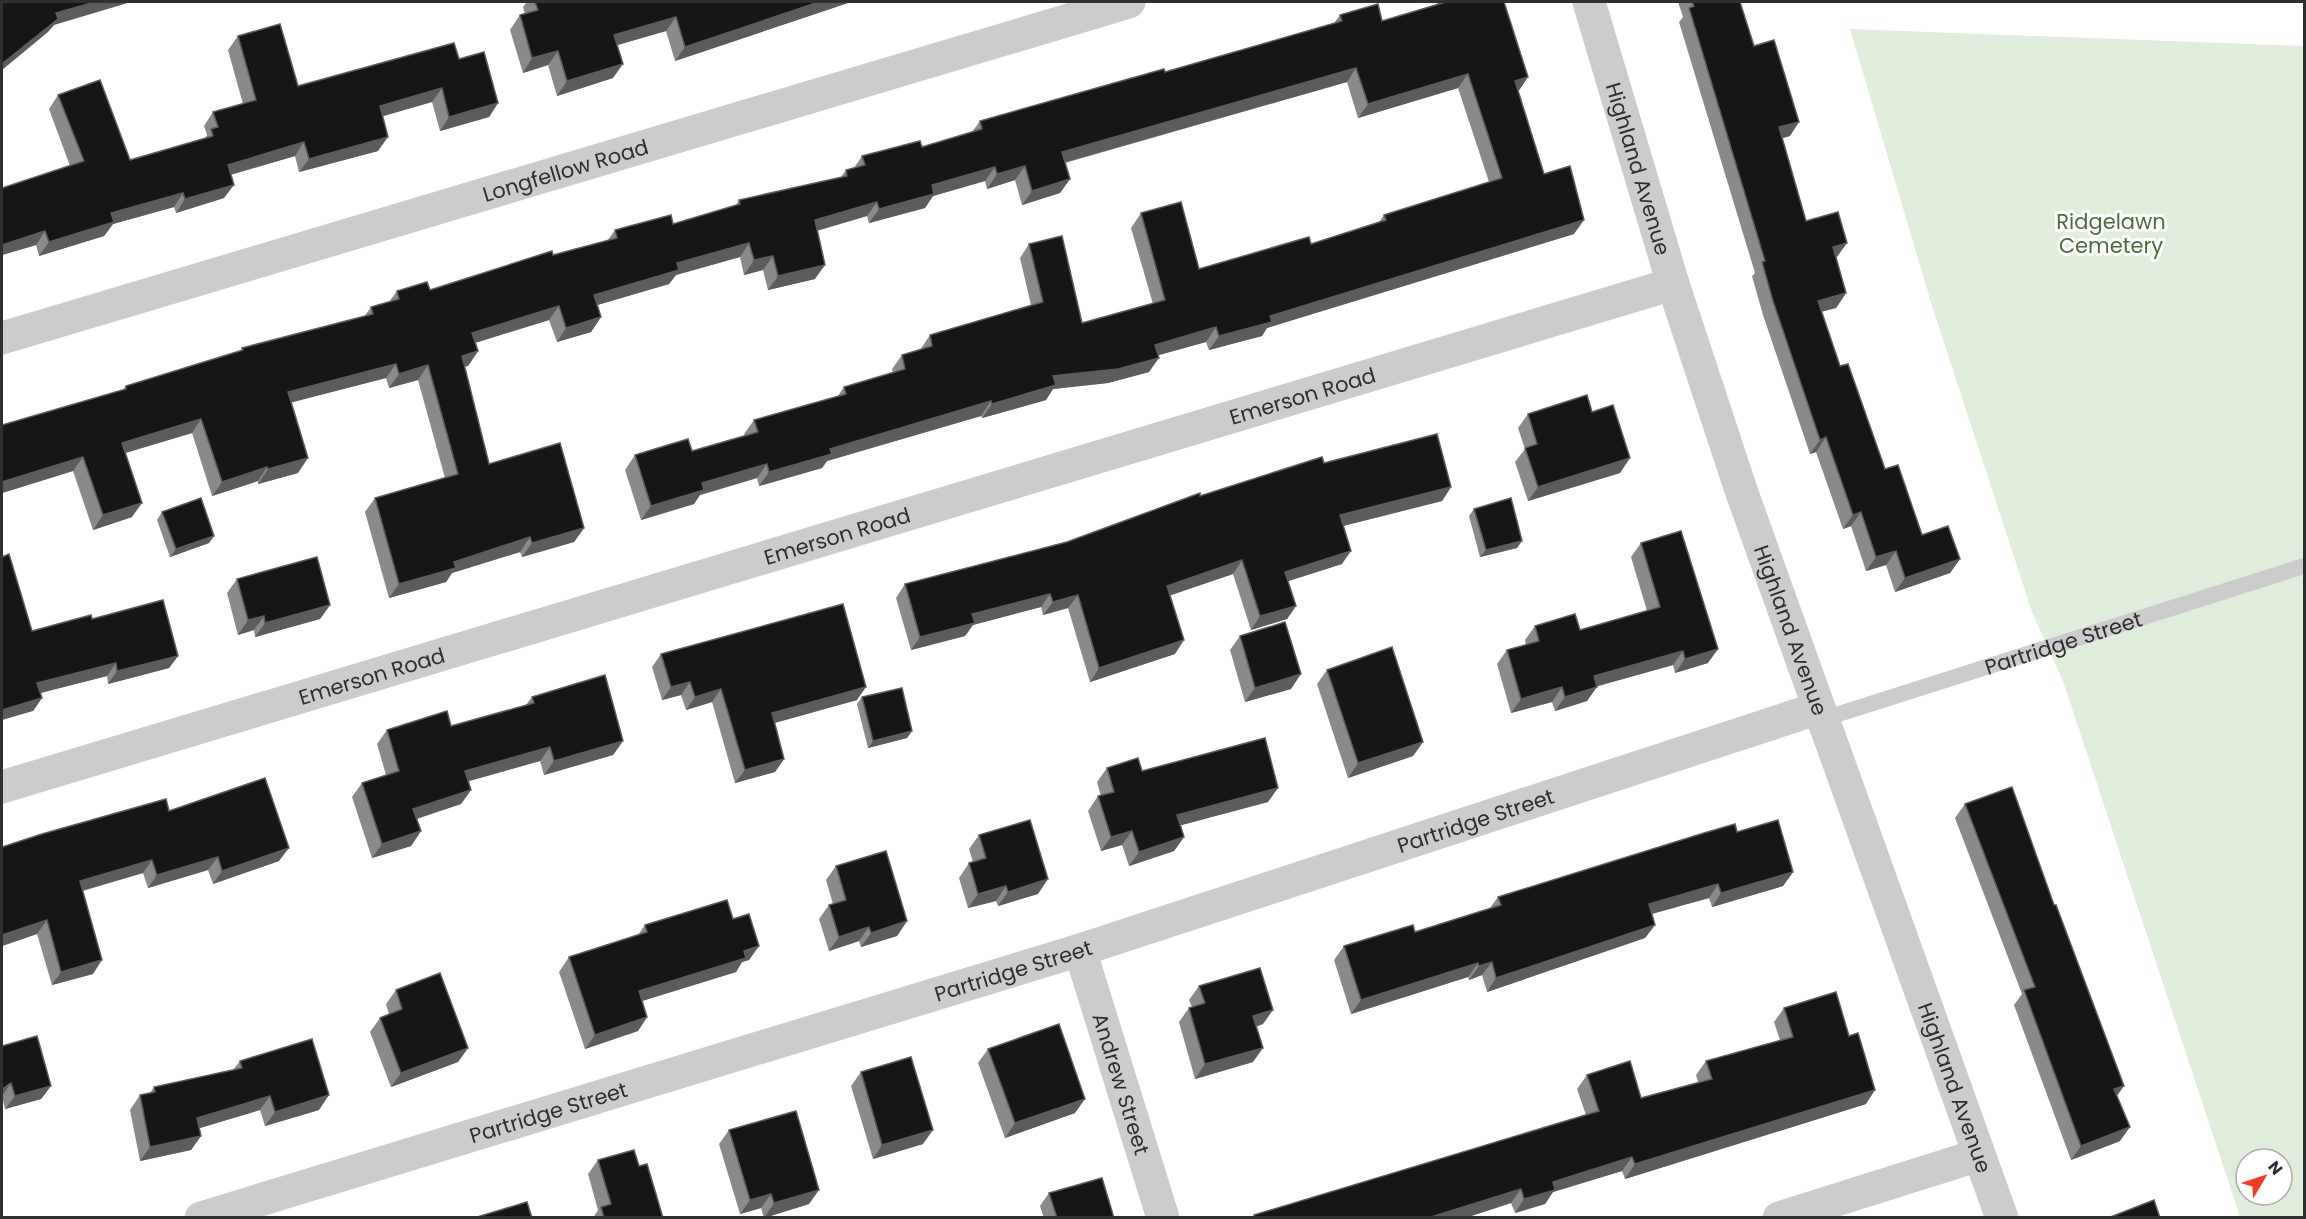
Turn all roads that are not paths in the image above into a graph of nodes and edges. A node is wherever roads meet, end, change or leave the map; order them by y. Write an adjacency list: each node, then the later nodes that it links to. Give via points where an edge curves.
1 (1129, 2): 4 (street, Longfellow Road)
2 (1588, 2): 3 (street, Highland Avenue)
3 (1673, 284): 6 (street, Highland Avenue, via 1742,494); 7 (street, Emerson Road)
4 (2, 338)
5 (2304, 566): 6 (lane, Partridge Street)
6 (1821, 713): 8 (street, Partridge Street); 9 (street, Highland Avenue)
7 (2, 787)
8 (1080, 950): 10 (street, Partridge Street); 11 (street, Andrew Street)
9 (1979, 1155): 12 (street); 13 (street, Highland Avenue)
10 (201, 1218)
11 (1163, 1218)
12 (1779, 1218)
13 (2002, 1218)

